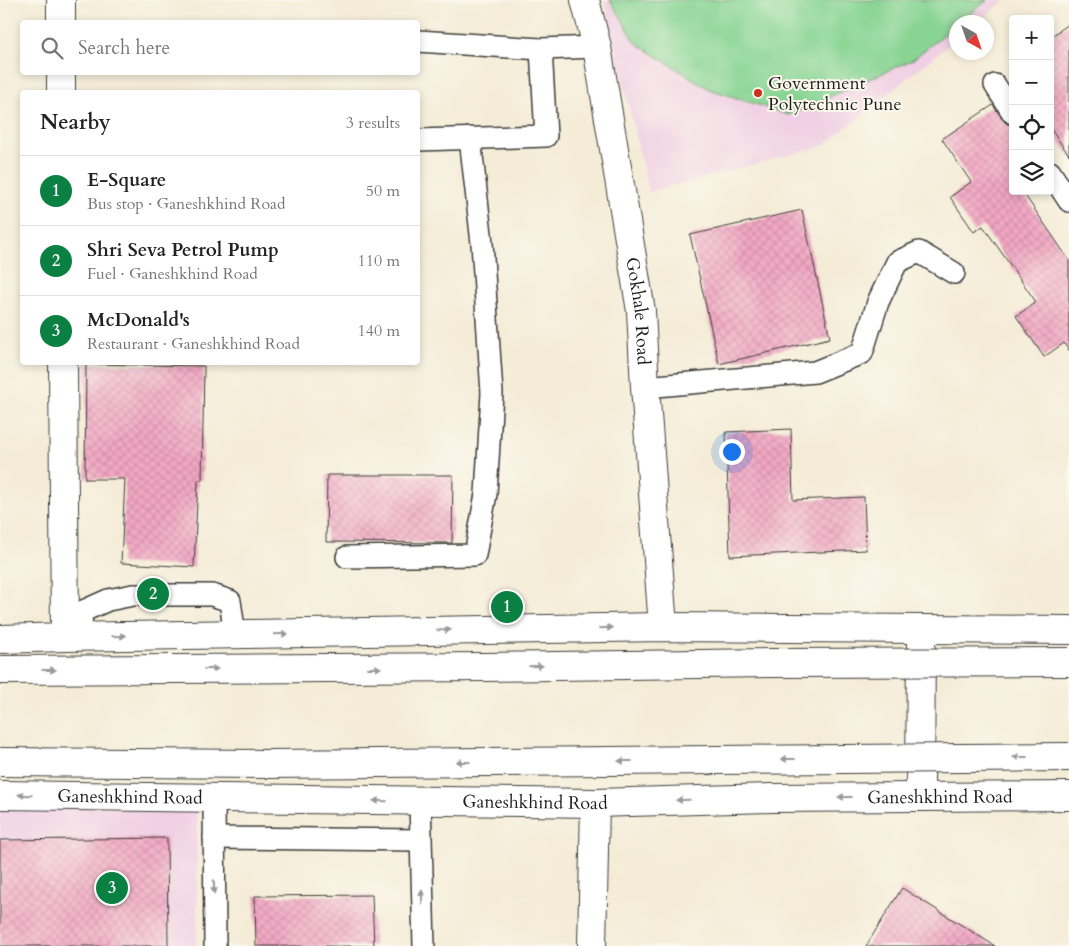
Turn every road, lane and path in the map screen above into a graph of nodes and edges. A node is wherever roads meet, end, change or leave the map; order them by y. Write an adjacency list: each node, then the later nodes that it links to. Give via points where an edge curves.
1 (61, 0): 3 (main road)
2 (585, 0): 5 (main road, Gokhale Road)
3 (61, 20)
4 (420, 41): 6 (lane)
5 (597, 47): 6 (lane); 17 (main road, Gokhale Road, via 641,311)
6 (541, 48): 11 (lane, via 546,136)
7 (61, 75): 9 (main road)
8 (995, 85): 10 (lane)
9 (61, 90)
10 (1009, 107)
11 (470, 138): 12 (lane); 18 (lane, via 482,243 492,393 486,494 474,555)
12 (420, 140)
13 (1054, 178): 14 (lane)
14 (1069, 201)
15 (954, 273): 17 (lane, via 919,252 897,262 878,302 862,353 815,372)
16 (63, 365): 23 (main road)
17 (645, 387): 19 (main road, Gokhale Road)
18 (347, 557)
19 (663, 628): 20 (main road); 22 (main road, one-way to 19)
20 (921, 629): 21 (main road); 31 (main road)
21 (1069, 630)
22 (235, 635): 23 (main road, one-way to 22); 23 (lane, via 230,602 212,595 177,594 133,595 108,600 80,612)
23 (74, 637): 24 (main road)
24 (0, 639)
25 (1069, 662): 26 (main road, one-way to 25, bridge)
26 (0, 670)
27 (1069, 757): 28 (main road, one-way to 28, bridge, via 269,764)
28 (0, 762)
29 (0, 794): 32 (main road, Ganeshkhind Road, one-way to 29)
30 (1069, 796): 31 (main road, Ganeshkhind Road)
31 (920, 797): 34 (main road, Ganeshkhind Road, one-way to 34)
32 (214, 798): 33 (main road, Ganeshkhind Road, one-way to 32); 35 (lane)
33 (420, 801): 34 (main road, Ganeshkhind Road); 36 (lane)
34 (595, 803): 39 (main road)
35 (214, 838): 36 (lane); 37 (lane, one-way to 37)
36 (420, 840): 38 (lane, one-way to 36)
37 (215, 946)
38 (424, 946)
39 (592, 946)

